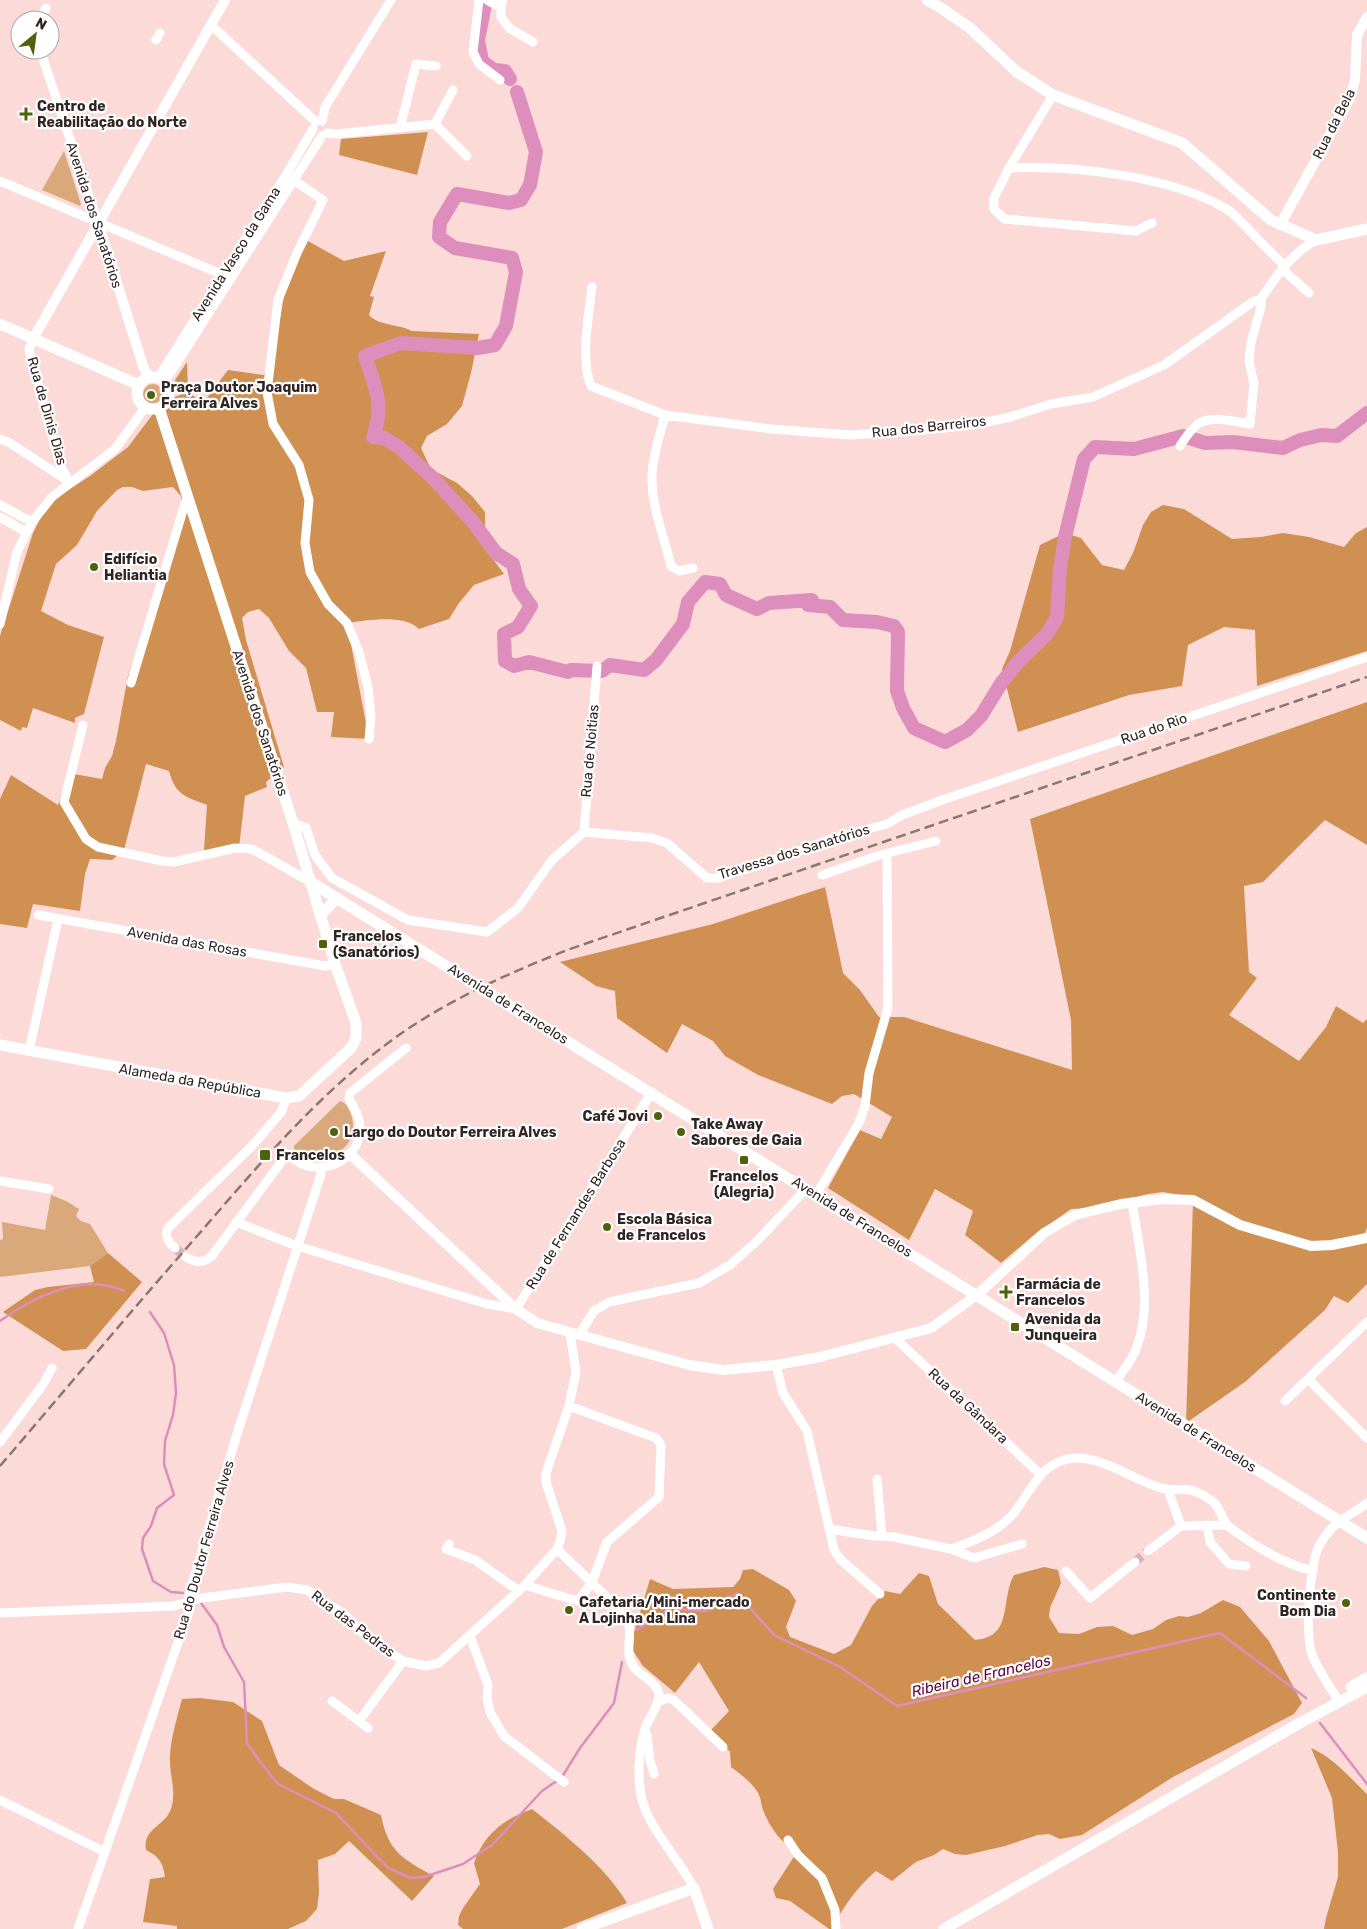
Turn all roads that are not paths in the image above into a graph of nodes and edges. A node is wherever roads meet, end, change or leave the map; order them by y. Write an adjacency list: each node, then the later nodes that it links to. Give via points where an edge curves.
1 (225, 0): 7 (street)
2 (391, 0): 14 (street, Avenida Vasco da Gama)
3 (479, 0): 11 (street, via 473,52 479,64)
4 (927, 0): 13 (main road, via 970,28 1017,72)
5 (496, 2): 8 (street, via 509,28)
6 (1367, 18): 24 (street, Rua da Bela, via 1357,36 1356,80 1350,98)
7 (211, 25): 14 (street); 22 (street)
8 (533, 42)
9 (43, 60): 22 (street, Avenida dos Sanatórios)
10 (436, 66): 16 (street, via 416,64)
11 (500, 80)
12 (453, 90): 15 (street)
13 (1053, 95): 19 (street); 24 (main road, via 1182,143 1264,215)
14 (317, 124): 17 (street, via 316,134); 17 (street, via 328,127); 20 (street, Avenida Vasco da Gama)
15 (435, 124): 16 (street); 18 (street)
16 (400, 128): 17 (street)
17 (324, 134): 20 (street, Avenida Vasco da Gama)
18 (467, 156)
19 (1010, 168): 23 (street, via 994,198 994,209 1004,219 1136,231); 27 (street, via 1043,166 1138,178 1189,192 1226,208 1241,220)
20 (289, 178): 28 (street, Avenida Vasco da Gama); 54 (street, via 323,200 278,300 267,392 273,424 299,465 309,500 305,543 310,572 328,604 347,623 359,652 368,688)
21 (1, 183): 22 (street)
22 (98, 222): 28 (street); 33 (street); 34 (street, Avenida dos Sanatórios, via 144,368)
23 (1152, 223)
24 (1280, 224): 26 (main road)
25 (1367, 229): 26 (main road)
26 (1316, 240): 27 (street, Rua dos Barreiros)
27 (1283, 268): 30 (street); 31 (street, Rua dos Barreiros)
28 (227, 276): 34 (street, Avenida Vasco da Gama)
29 (592, 287): 38 (street, Rua dos Barreiros, via 586,339 591,386)
30 (1309, 293)
31 (1261, 299): 38 (street, Rua dos Barreiros, via 1164,365 1093,397 973,425 850,434 772,429); 40 (street, via 1249,361 1254,384 1250,424 1222,419 1200,422)
32 (0, 324): 33 (main road)
33 (33, 339): 35 (main road); 41 (street, Rua de Dinis Dias, via 29,349 60,465)
34 (158, 380): 35 (main road); 37 (main road, Avenida dos Sanatórios, via 167,387 168,396)
35 (139, 385): 36 (main road, via 138,401)
36 (145, 408): 37 (main road); 41 (street, via 115,449)
37 (159, 408): 42 (main road, Avenida dos Sanatórios)
38 (666, 415): 47 (street, via 653,466 654,504 670,566 679,571)
39 (0, 439): 41 (street)
40 (1185, 440)
41 (70, 483): 45 (street, via 52,497)
42 (187, 497): 52 (street); 56 (main road, Avenida dos Sanatórios)
43 (0, 504): 45 (street)
44 (0, 517): 46 (street)
45 (32, 522): 46 (street)
46 (26, 532): 48 (street)
47 (693, 568)
48 (4, 587): 49 (street)
49 (0, 624)
50 (1367, 657): 55 (street, Rua do Rio)
51 (597, 669): 57 (street, Rua de Noitias)
52 (131, 683)
53 (83, 725): 61 (street, via 64,802 86,839 98,847 174,862 235,848 252,849)
54 (369, 739)
55 (942, 800): 57 (street, Travessa dos Sanatórios, via 887,824 834,838 718,878 707,878 667,843 652,838)
56 (293, 823): 57 (street, via 306,828 315,855 332,878 408,920 487,932 518,908 552,860); 61 (main road, Avenida dos Sanatórios)
57 (584, 832)
58 (936, 841): 59 (street)
59 (887, 854): 60 (street); 77 (street, via 888,1008 869,1074 865,1106)
60 (822, 875)
61 (309, 881): 62 (main road, Avenida de Francelos); 64 (main road, Avenida dos Sanatórios)
62 (337, 898): 64 (main road); 70 (main road, Avenida de Francelos)
63 (38, 916): 65 (street, Avenida das Rosas)
64 (320, 916): 66 (main road, Avenida dos Sanatórios)
65 (58, 919): 66 (street, Avenida das Rosas, via 325,966); 69 (street)
66 (335, 964): 71 (main road, Avenida dos Sanatórios, via 356,1022 356,1038 351,1048 299,1096)
67 (0, 1045): 69 (main road, Alameda da República)
68 (406, 1048): 72 (street, via 350,1093 349,1099 357,1112 360,1128)
69 (30, 1051): 71 (main road, Alameda da República)
70 (652, 1092): 76 (main road, Avenida de Francelos); 85 (street, Rua de Fernandes Barbosa)
71 (286, 1098): 82 (street, via 282,1111 252,1146 172,1222 166,1232)
72 (350, 1154): 73 (street, via 336,1164); 85 (street)
73 (322, 1168): 79 (street, via 303,1165 287,1154); 81 (street, Rua do Doutor Ferreira Alves)
74 (0, 1180): 75 (street)
75 (49, 1189)
76 (806, 1189): 77 (main road, Avenida de Francelos); 87 (street, via 730,1265 699,1283 609,1302 594,1311)
77 (816, 1195): 84 (main road, Avenida de Francelos)
78 (1132, 1202): 80 (street, via 1162,1198 1193,1200 1240,1225 1311,1246); 84 (street, via 1075,1215 1044,1233); 92 (street, via 1145,1293 1145,1318 1136,1350)
79 (236, 1222): 81 (street); 83 (street, via 211,1257 205,1261 194,1261)
80 (1367, 1238)
81 (298, 1246): 85 (street); 121 (street, Rua do Doutor Ferreira Alves, via 237,1434)
82 (174, 1248)
83 (186, 1257)
84 (977, 1295): 88 (street, via 931,1328); 92 (main road, Avenida de Francelos)
85 (516, 1310): 87 (street, via 536,1322)
86 (1367, 1322): 91 (street)
87 (575, 1334): 89 (street, via 689,1365 723,1370); 94 (street, via 576,1372)
88 (896, 1338): 89 (street); 97 (street, Rua da Gândara)
89 (776, 1365): 105 (street, via 783,1392 807,1432)
90 (52, 1368): 96 (street)
91 (1308, 1380): 93 (street); 95 (street)
92 (1116, 1382): 101 (main road, Avenida de Francelos)
93 (1286, 1401)
94 (569, 1406): 110 (street, via 546,1473 562,1531); 117 (street, via 656,1438 661,1445 659,1497 606,1542)
95 (1367, 1438)
96 (0, 1442)
97 (1040, 1474): 99 (street, via 1066,1459 1082,1458 1100,1462); 111 (street, via 1013,1514 999,1526)
98 (877, 1479): 106 (street)
99 (1168, 1490): 103 (street, via 1184,1488 1198,1492 1215,1503); 104 (street)
100 (1367, 1503): 101 (street)
101 (1340, 1521): 107 (main road, Avenida de Francelos); 116 (street, via 1329,1530 1317,1550)
102 (1207, 1525): 103 (street); 104 (street); 114 (street, via 1210,1542 1229,1564)
103 (1227, 1525): 116 (street, via 1286,1563)
104 (1180, 1526): 112 (street)
105 (829, 1529): 106 (street); 119 (street, via 834,1550 841,1560)
106 (882, 1536): 111 (street)
107 (1367, 1538)
108 (449, 1544): 118 (street, via 446,1549 475,1560)
109 (1022, 1544): 111 (street, via 974,1558)
110 (557, 1549): 117 (street); 118 (street, Rua das Pedras)
111 (951, 1549)
112 (1148, 1551)
113 (1134, 1562): 115 (street, via 1090,1598)
114 (1246, 1566)
115 (1066, 1571)
116 (1314, 1571): 128 (street, via 1309,1643 1312,1656)
117 (592, 1582): 120 (street); 122 (street)
118 (522, 1588): 120 (street); 124 (street, Rua das Pedras)
119 (880, 1594)
120 (579, 1600): 122 (street)
121 (188, 1601): 123 (street, Rua das Pedras, via 173,1606); 125 (street, Rua das Pedras, via 287,1588 307,1590 344,1614 370,1640); 140 (street, Rua do Doutor Ferreira Alves, via 190,1608)
122 (616, 1605): 130 (street, via 625,1615 629,1627 629,1656 634,1668 655,1686 659,1692)
123 (0, 1613)
124 (470, 1636): 125 (street, Rua das Pedras, via 439,1663 426,1666); 137 (street, via 488,1685 490,1712 504,1736)
125 (403, 1661): 132 (street)
126 (1367, 1678): 128 (main road)
127 (1367, 1687): 131 (main road)
128 (1336, 1697): 131 (main road)
129 (332, 1701): 132 (street)
130 (658, 1702): 133 (street); 135 (street, via 668,1698 674,1700)
131 (1312, 1717): 146 (main road)
132 (358, 1721): 134 (street)
133 (646, 1727): 136 (street); 141 (street, via 640,1753 639,1780 644,1806 661,1839)
134 (368, 1728)
135 (722, 1747)
136 (654, 1774)
137 (561, 1780)
138 (0, 1800): 140 (street)
139 (788, 1840): 145 (street, via 822,1878 835,1910)
140 (106, 1852): 143 (street, Rua do Doutor Ferreira Alves)
141 (694, 1888): 142 (main road); 144 (main road)
142 (710, 1928)
143 (78, 1929)
144 (582, 1929)
145 (836, 1929)
146 (944, 1929)

